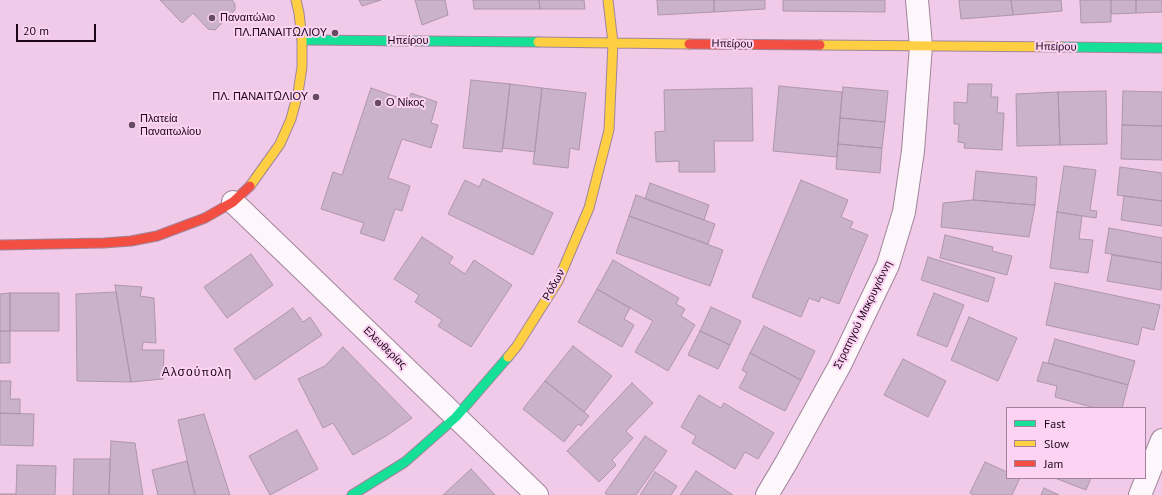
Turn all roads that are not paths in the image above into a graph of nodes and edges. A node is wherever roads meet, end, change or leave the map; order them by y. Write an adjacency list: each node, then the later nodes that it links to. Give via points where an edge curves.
1 (296, 0): 4 (street)
2 (608, 0): 5 (street, Ρόδων)
3 (917, 0): 6 (street, Στρατηγού Μακρυγιάννη)
4 (302, 40): 5 (street, Ηπείρου); 8 (street, via 302,67 298,93 280,144 249,188)
5 (613, 43): 6 (street, Ηπείρου); 10 (street, Ρόδων, via 609,130 586,214 558,282 517,346)
6 (921, 46): 7 (street, Ηπείρου); 14 (street, Στρατηγού Μακρυγιάννη, via 913,151 904,212 888,265 840,365)
7 (1162, 48)
8 (233, 202): 9 (street, via 205,218 157,236 131,241); 10 (street, Ελευθερίας)
9 (0, 245)
10 (456, 417): 12 (street, Ρόδων, via 406,462); 13 (street, Ελευθερίας)
11 (1162, 440): 15 (street)
12 (352, 495)
13 (537, 495)
14 (767, 495)
15 (1140, 495)

